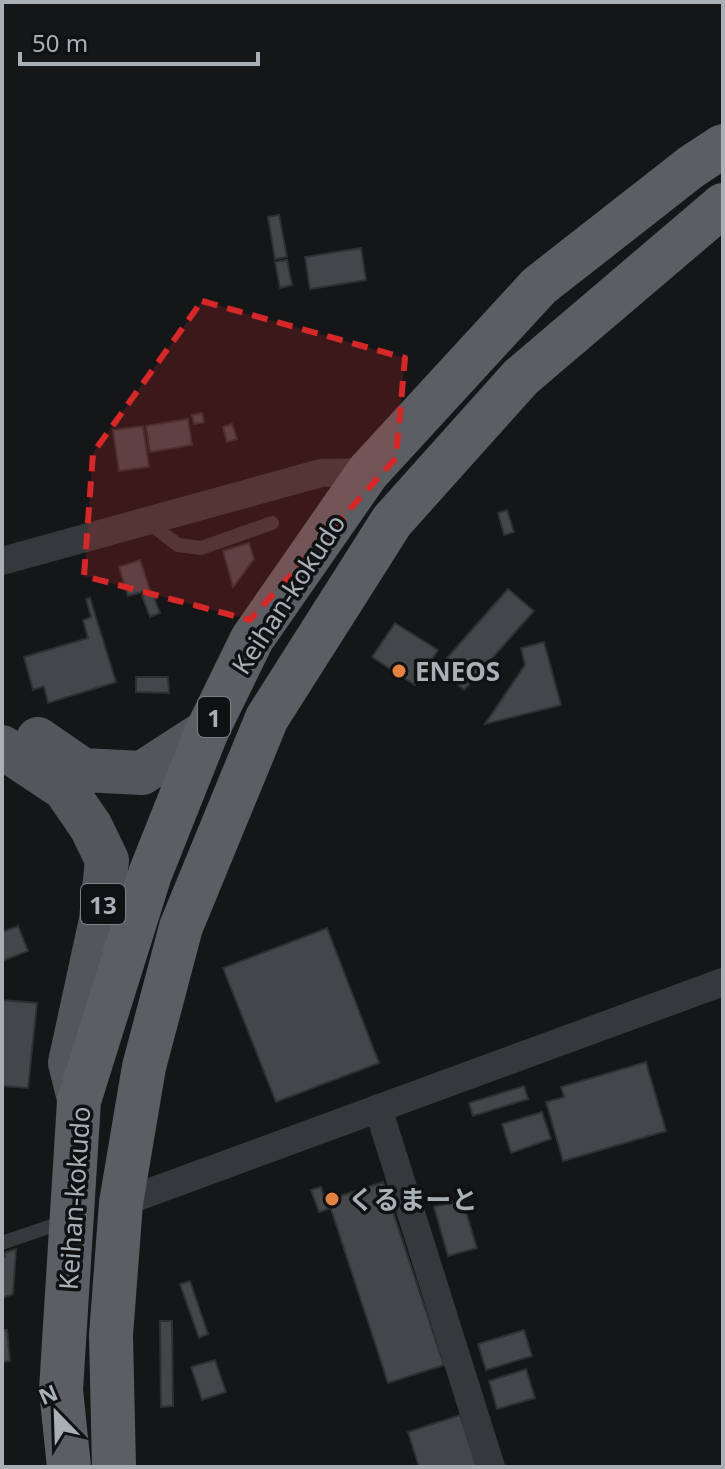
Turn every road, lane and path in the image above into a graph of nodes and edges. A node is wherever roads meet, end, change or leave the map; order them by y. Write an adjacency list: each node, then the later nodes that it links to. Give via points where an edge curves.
1 (723, 146): 3 (highway, Keihan-kokudo / 1, via 539,286)
2 (723, 205): 13 (highway, Keihan-kokudo / 1, via 521,377 392,521 267,718 181,927 144,1067)
3 (368, 472): 4 (street, via 321,473); 8 (highway, Keihan-kokudo / 1, via 252,639)
4 (148, 521): 5 (lane, via 178,545 201,548); 6 (street)
5 (272, 523)
6 (2, 561)
7 (2, 717): 8 (main road, via 83,770 142,773)
8 (207, 731): 11 (highway, Keihan-kokudo / 1, via 150,874)
9 (2, 747): 11 (main road, 13, via 65,789 107,860 101,920 70,1063)
10 (723, 982): 12 (street)
11 (79, 1101): 14 (highway, Keihan-kokudo / 1)
12 (378, 1108): 13 (street); 18 (street)
13 (121, 1203): 17 (highway, Keihan-kokudo / 1, via 111,1335)
14 (72, 1219): 15 (lane); 16 (highway, Keihan-kokudo / 1, via 61,1390)
15 (2, 1243)
16 (69, 1467)
17 (114, 1467)
18 (491, 1467)

